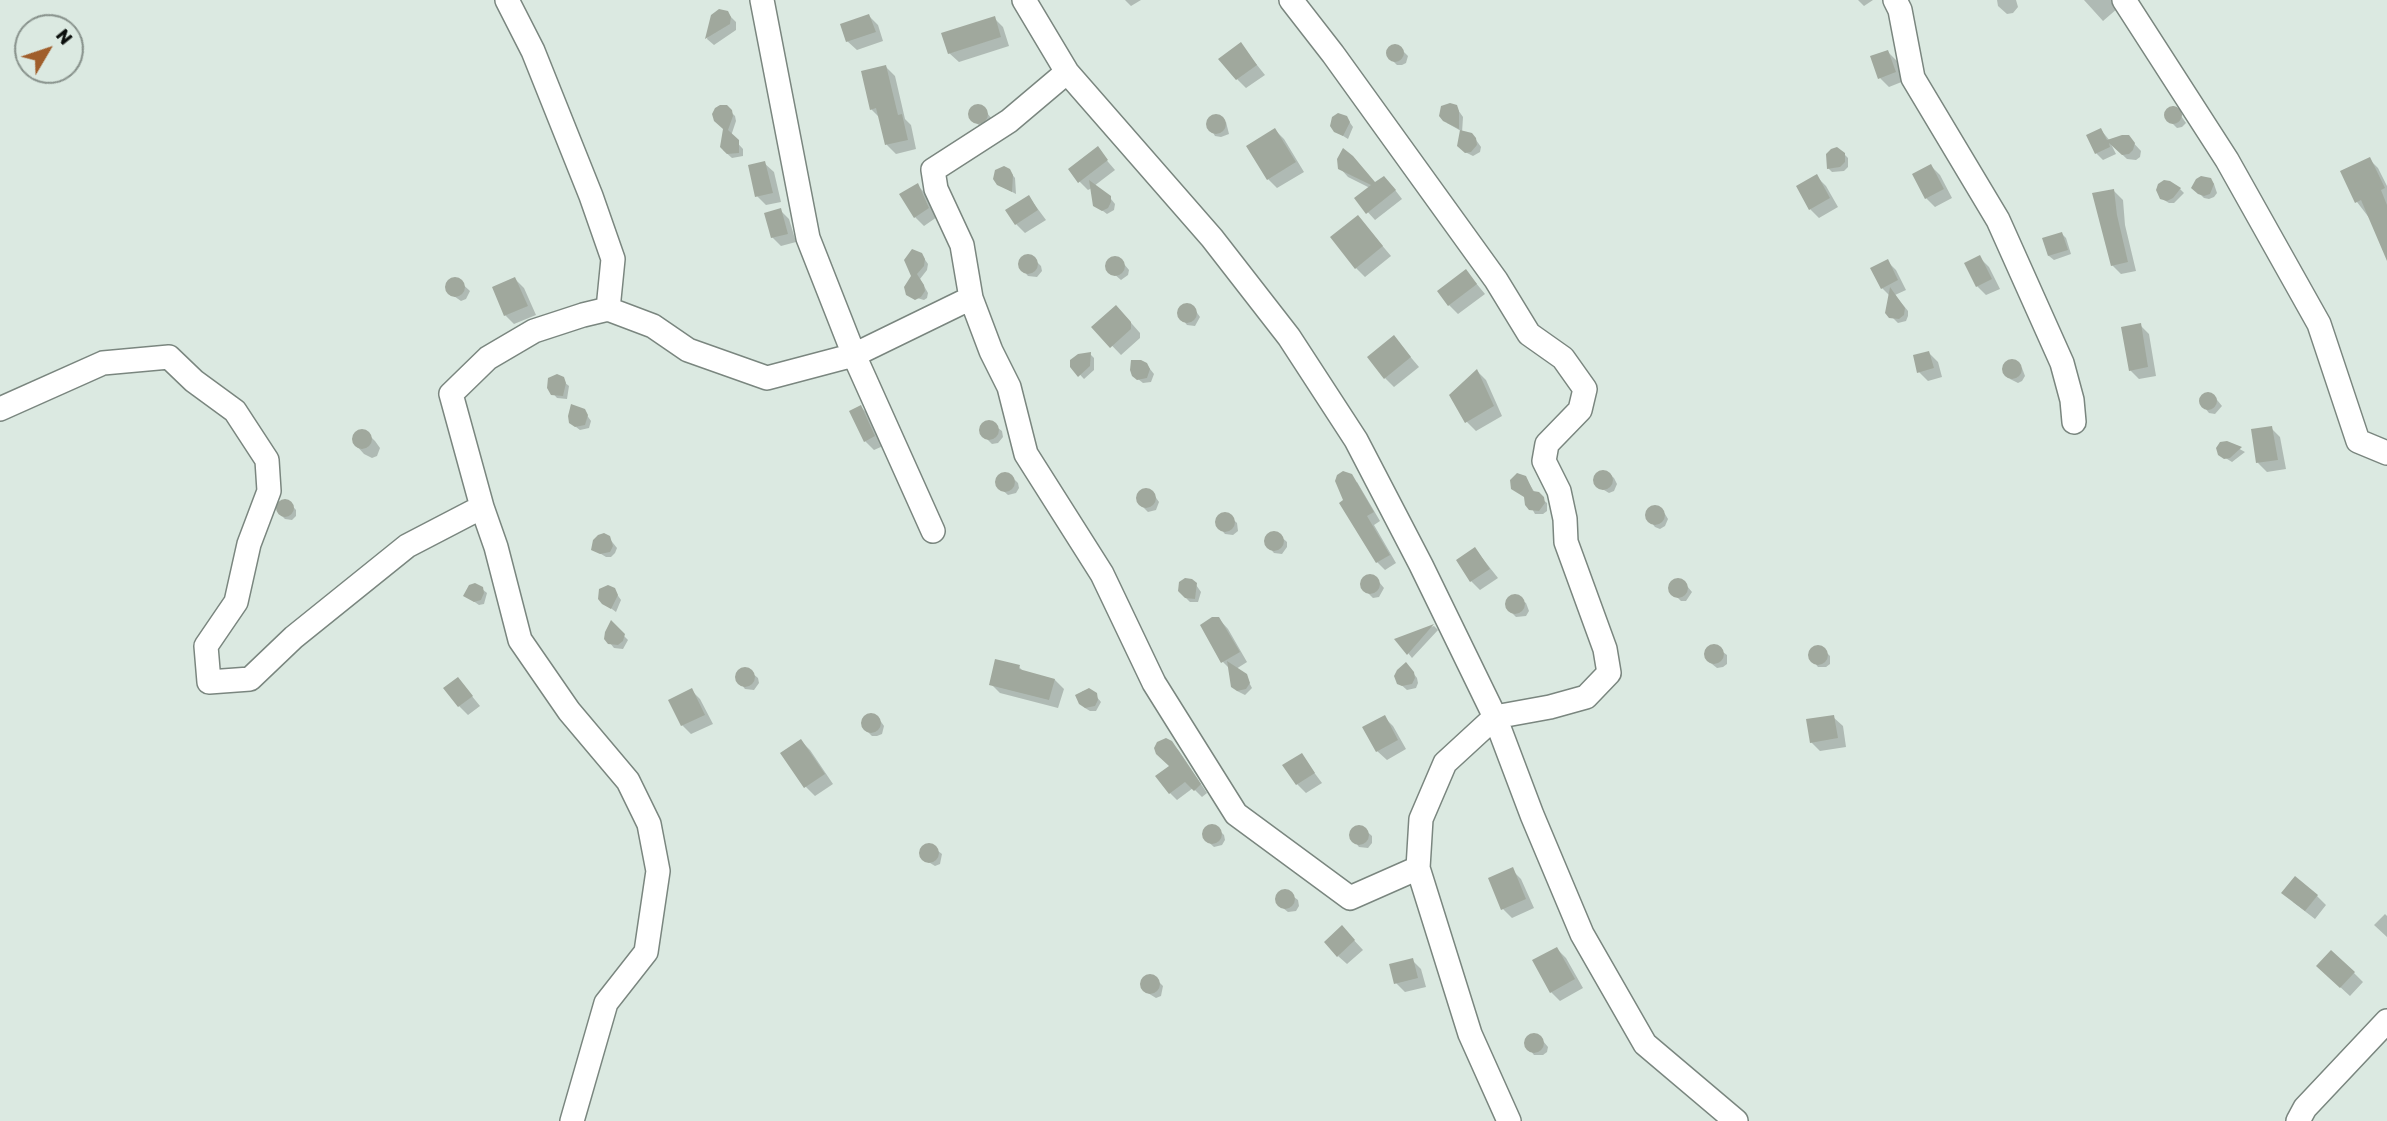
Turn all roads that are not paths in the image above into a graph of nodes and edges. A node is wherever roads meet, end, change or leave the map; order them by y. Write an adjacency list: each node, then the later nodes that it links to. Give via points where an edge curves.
1 (507, 0): 9 (street, via 533,51 613,259)
2 (762, 0): 10 (street, via 808,237)
3 (1024, 0): 7 (street)
4 (1291, 0): 16 (street, via 1496,280 1529,334 1563,358 1585,389 1580,410 1547,444 1544,461 1559,491 1566,542 1605,649 1609,673 1586,697)
5 (1895, 0): 12 (street, via 1913,78 1998,220 2062,363)
6 (2124, 0): 13 (street, via 2227,160 2319,324 2358,441)
7 (1067, 72): 8 (street, via 1009,121 933,170 936,189 962,244); 16 (street, via 1212,238 1289,337 1356,440)
8 (971, 298): 10 (street); 17 (street, via 1009,387 1027,454 1102,574 1154,683 1236,814 1350,898)
9 (608, 309): 10 (street, via 653,326 688,350 767,378); 14 (street, via 534,331 488,358 451,394)
10 (853, 355): 15 (street)
11 (0, 409): 14 (street, via 103,363 169,357 235,411 267,460 269,491 249,544 236,602 206,646 209,682 250,679 294,637 407,546)
12 (2074, 422)
13 (2387, 453)
14 (482, 507): 19 (street, via 520,640 569,711 628,780 649,824 658,872 646,952 606,1003)
15 (933, 531)
16 (1495, 717): 17 (street, via 1446,763 1421,819); 21 (street, via 1582,934 1645,1044)
17 (1418, 867): 20 (street, via 1470,1034)
18 (2387, 1021): 22 (street)
19 (572, 1121)
20 (1509, 1121)
21 (1736, 1121)
22 (2298, 1121)

